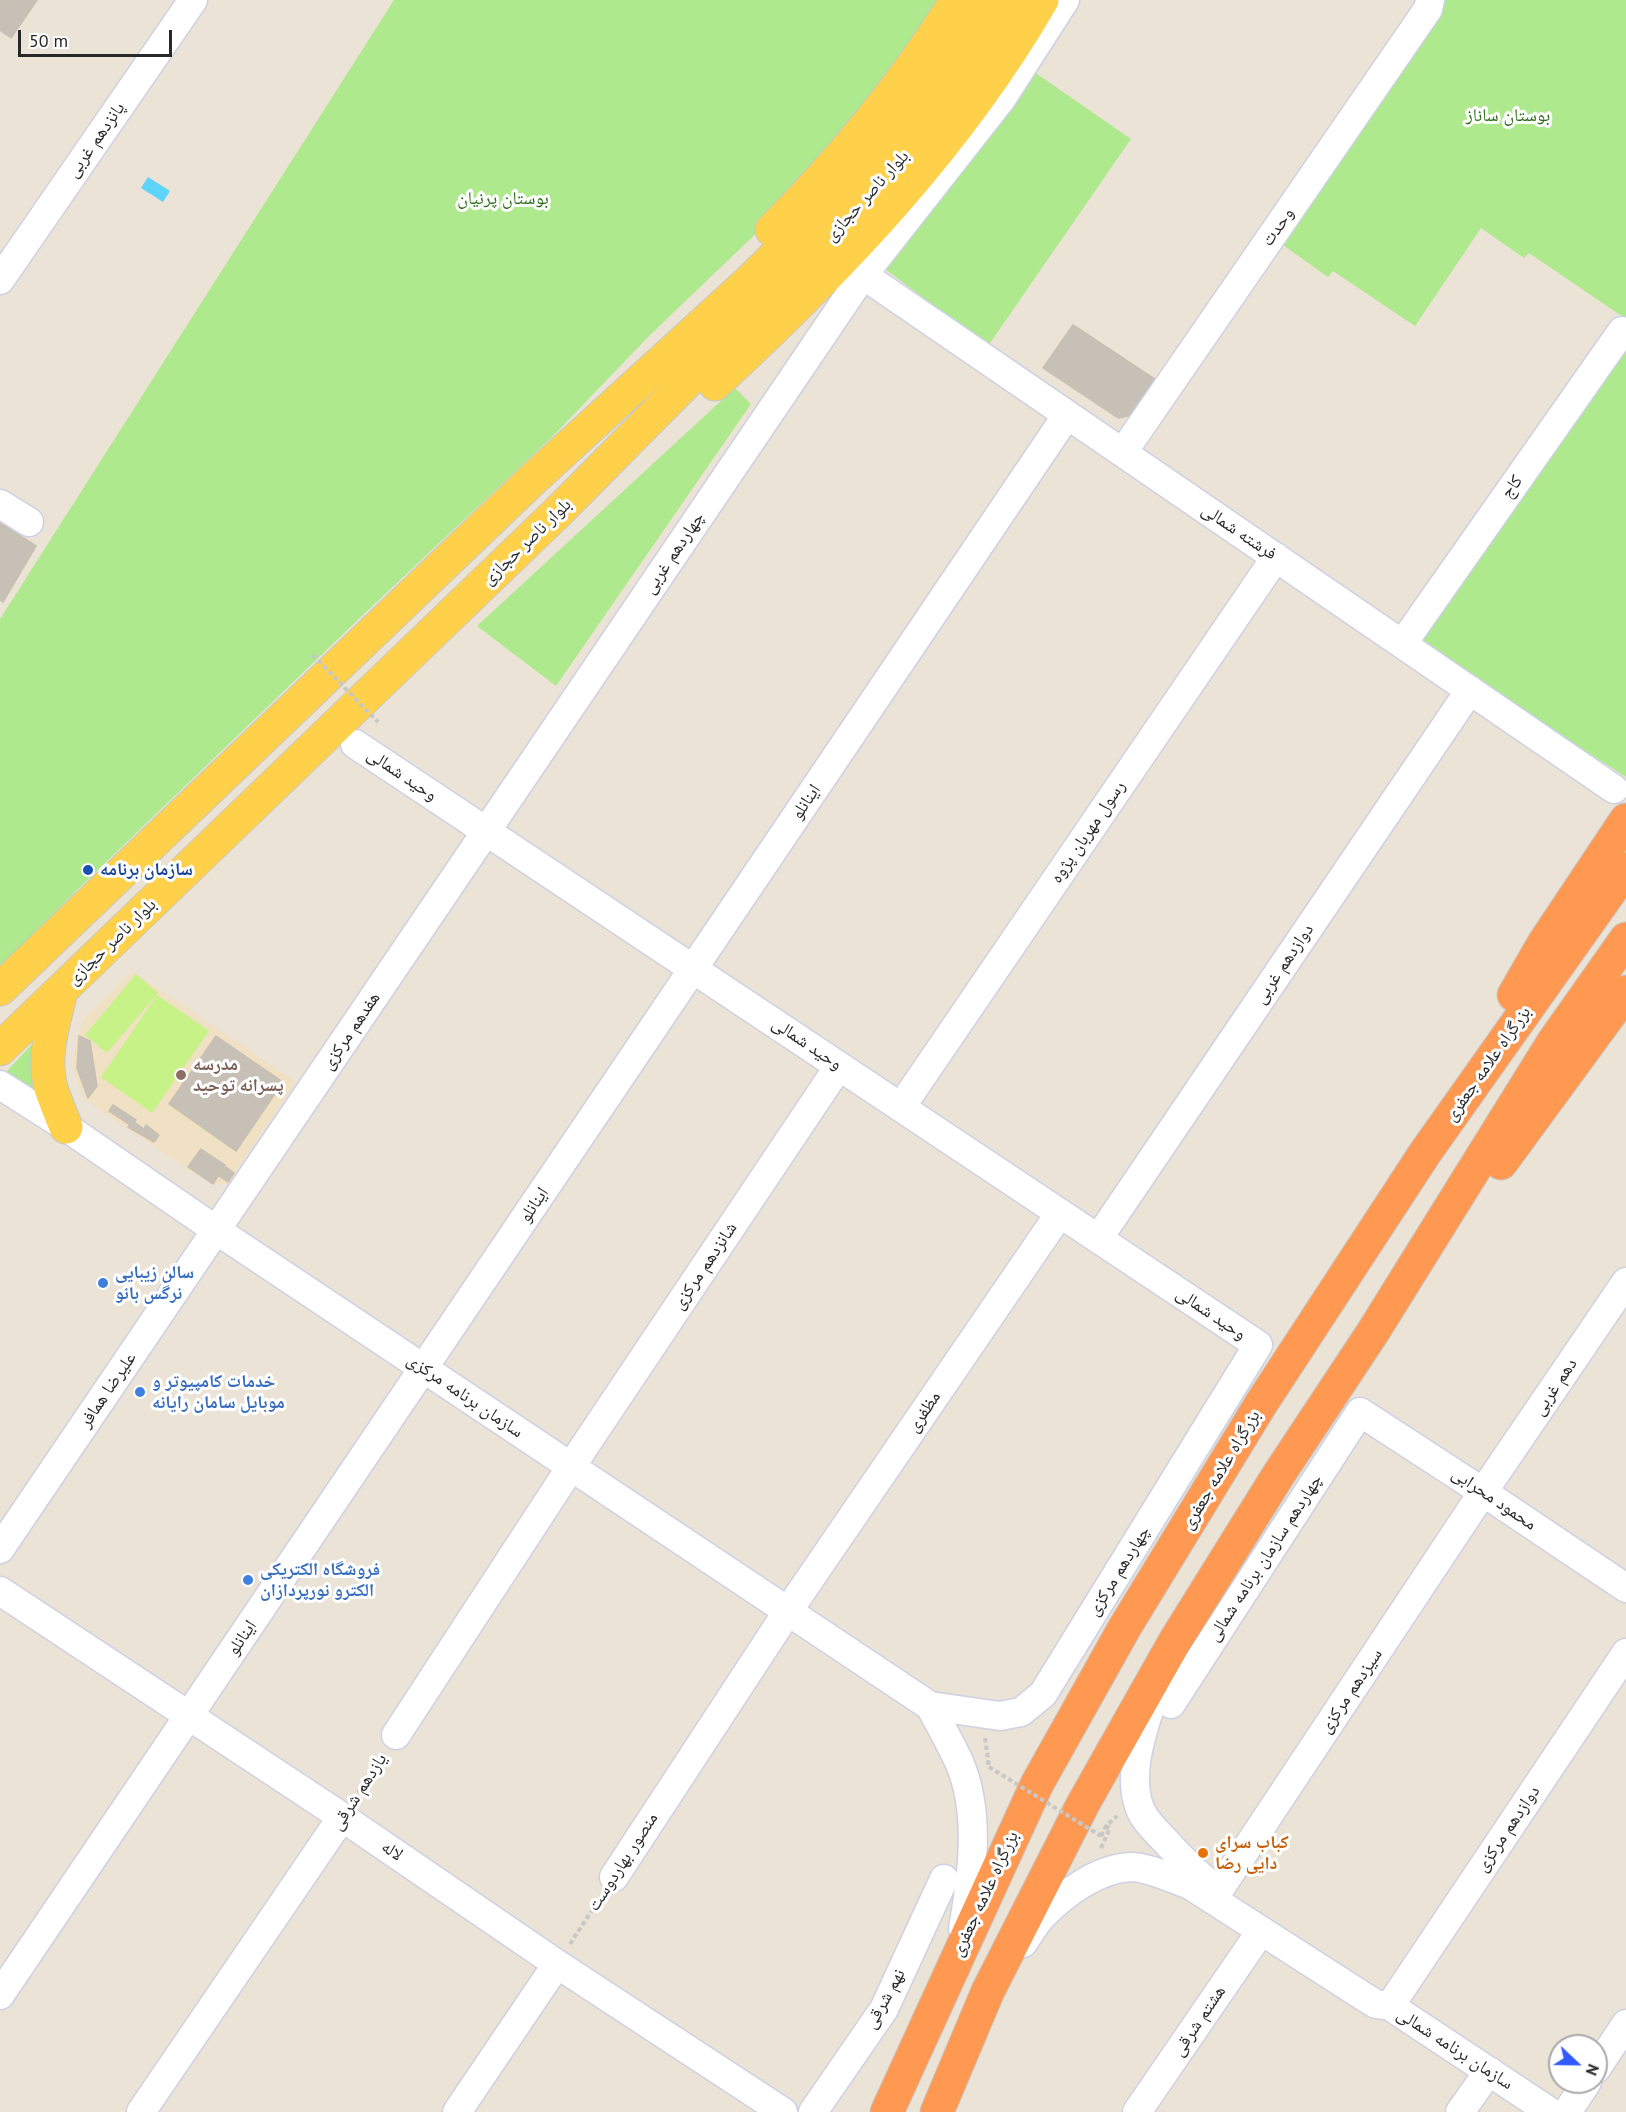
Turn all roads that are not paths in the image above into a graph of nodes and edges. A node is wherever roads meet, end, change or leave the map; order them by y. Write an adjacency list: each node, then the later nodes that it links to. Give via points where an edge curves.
1 (193, 0): 9 (street, پانزدهم غربی)
2 (957, 0): 13 (main road, via 904,76 833,164 774,228 628,371)
3 (985, 0): 13 (main road, بلوار ناصر حجازی, via 931,81 852,180 751,280)
4 (1014, 0): 15 (main road, بلوار ناصر حجازی, via 951,94 868,199)
5 (1042, 0): 15 (main road, via 958,126 851,252 694,404)
6 (1065, 0): 8 (street, via 1002,98)
7 (1430, 0): 12 (street, وحدت, via 1428,9)
8 (863, 275): 11 (street, فرشته شمالی); 23 (street, چهاردهم غربی)
9 (0, 280)
10 (1622, 331): 18 (street, کاج)
11 (1067, 415): 12 (street, فرشته شمالی); 26 (street, اینانلو)
12 (1123, 452): 17 (street, فرشته شمالی)
13 (532, 480): 27 (main road, بلوار ناصر حجازی)
14 (0, 504): 16 (street)
15 (560, 510): 28 (main road, بلوار ناصر حجازی)
16 (29, 522)
17 (1276, 557): 18 (street, فرشته شمالی); 33 (street, رسول مهربان پژوه)
18 (1403, 644): 19 (street, فرشته شمالی)
19 (1470, 690): 21 (street, فرشته شمالی); 38 (street, دوازدهم غربی)
20 (355, 744): 23 (street, وحید شمالی)
21 (1614, 789)
22 (1626, 820): 35 (highway, via 1544,943)
23 (486, 831): 26 (street, وحید شمالی); 37 (street, هفدهم مرکزی)
24 (1626, 869): 35 (highway, بزرگراه علامه جعفری)
25 (1626, 939): 40 (highway, via 1554,1041)
26 (693, 969): 31 (street, وحید شمالی); 42 (street, اینانلو)
27 (0, 988)
28 (61, 991): 30 (main road, بلوار ناصر حجازی); 34 (main road, via 48,1047 48,1069)
29 (1626, 992): 40 (highway)
30 (0, 1049)
31 (839, 1066): 33 (street, وحید شمالی); 44 (street, شانزدهم مرکزی)
32 (0, 1085): 34 (street, سازمان برنامه مرکزی)
33 (901, 1107): 36 (street, وحید شمالی)
34 (66, 1127): 37 (street, سازمان برنامه مرکزی)
35 (1425, 1153): 61 (highway, بزرگراه علامه جعفری, via 1261,1404 1125,1627 1036,1784)
36 (1060, 1213): 38 (street, وحید شمالی); 49 (street, مظفری)
37 (216, 1230): 42 (street, سازمان برنامه مرکزی); 46 (street, علیرضا همافر)
38 (1098, 1239): 41 (street, وحید شمالی)
39 (1626, 1282): 45 (street, دهم غربی)
40 (1373, 1332): 50 (highway)
41 (1258, 1345): 53 (street, چهاردهم مرکزی, via 1043,1694 1021,1712 1000,1716)
42 (424, 1368): 44 (street, سازمان برنامه مرکزی); 54 (street, اینانلو)
43 (1360, 1412): 45 (street, محمود محرابی); 52 (street, چهاردهم سازمان برنامه شمالی)
44 (571, 1467): 49 (street, سازمان برنامه مرکزی); 55 (street, یازدهم شرقی)
45 (1483, 1492): 47 (street, محمود محرابی); 59 (street, سیزدهم مرکزی)
46 (0, 1549)
47 (1626, 1588)
48 (0, 1591): 54 (street, لاله)
49 (788, 1611): 53 (street, سازمان برنامه مرکزی); 57 (street, منصور بهاردوست)
50 (1176, 1641): 59 (street, via 1144,1723 1135,1772 1137,1798 1144,1816 1167,1843 1196,1875); 63 (highway, via 1083,1804)
51 (1626, 1653): 65 (street, دوازدهم مرکزی)
52 (1171, 1704)
53 (930, 1706): 61 (street, via 960,1765 971,1814 970,1890)
54 (189, 1716): 56 (street, لاله); 64 (street, اینانلو)
55 (396, 1735)
56 (342, 1817): 62 (street, لاله); 70 (street, یازدهم شرقی)
57 (614, 1877)
58 (944, 1879): 73 (street, نهم شرقی, via 884,2009)
59 (1219, 1890): 65 (street, via 1383,1993)
60 (1261, 1931): 63 (street, via 1190,1885 1166,1875 1132,1867 1107,1872 1073,1889 1041,1917); 65 (street, via 1376,2004); 76 (street, هشتم شرقی)
61 (960, 1949): 74 (highway, بزرگراه علامه جعفری)
62 (557, 1964): 71 (street); 72 (street, لاله)
63 (988, 1991): 75 (highway)
64 (0, 1995)
65 (1390, 2006): 68 (street, سازمان برنامه شمالی)
66 (1626, 2024): 67 (street)
67 (1608, 2051)
68 (1489, 2071): 77 (street); 78 (street, سازمان برنامه شمالی)
69 (1579, 2094): 79 (street)
70 (141, 2112)
71 (457, 2112)
72 (783, 2112)
73 (813, 2112)
74 (887, 2112)
75 (937, 2112)
76 (1137, 2112)
77 (1460, 2112)
78 (1550, 2112)
79 (1567, 2112)

